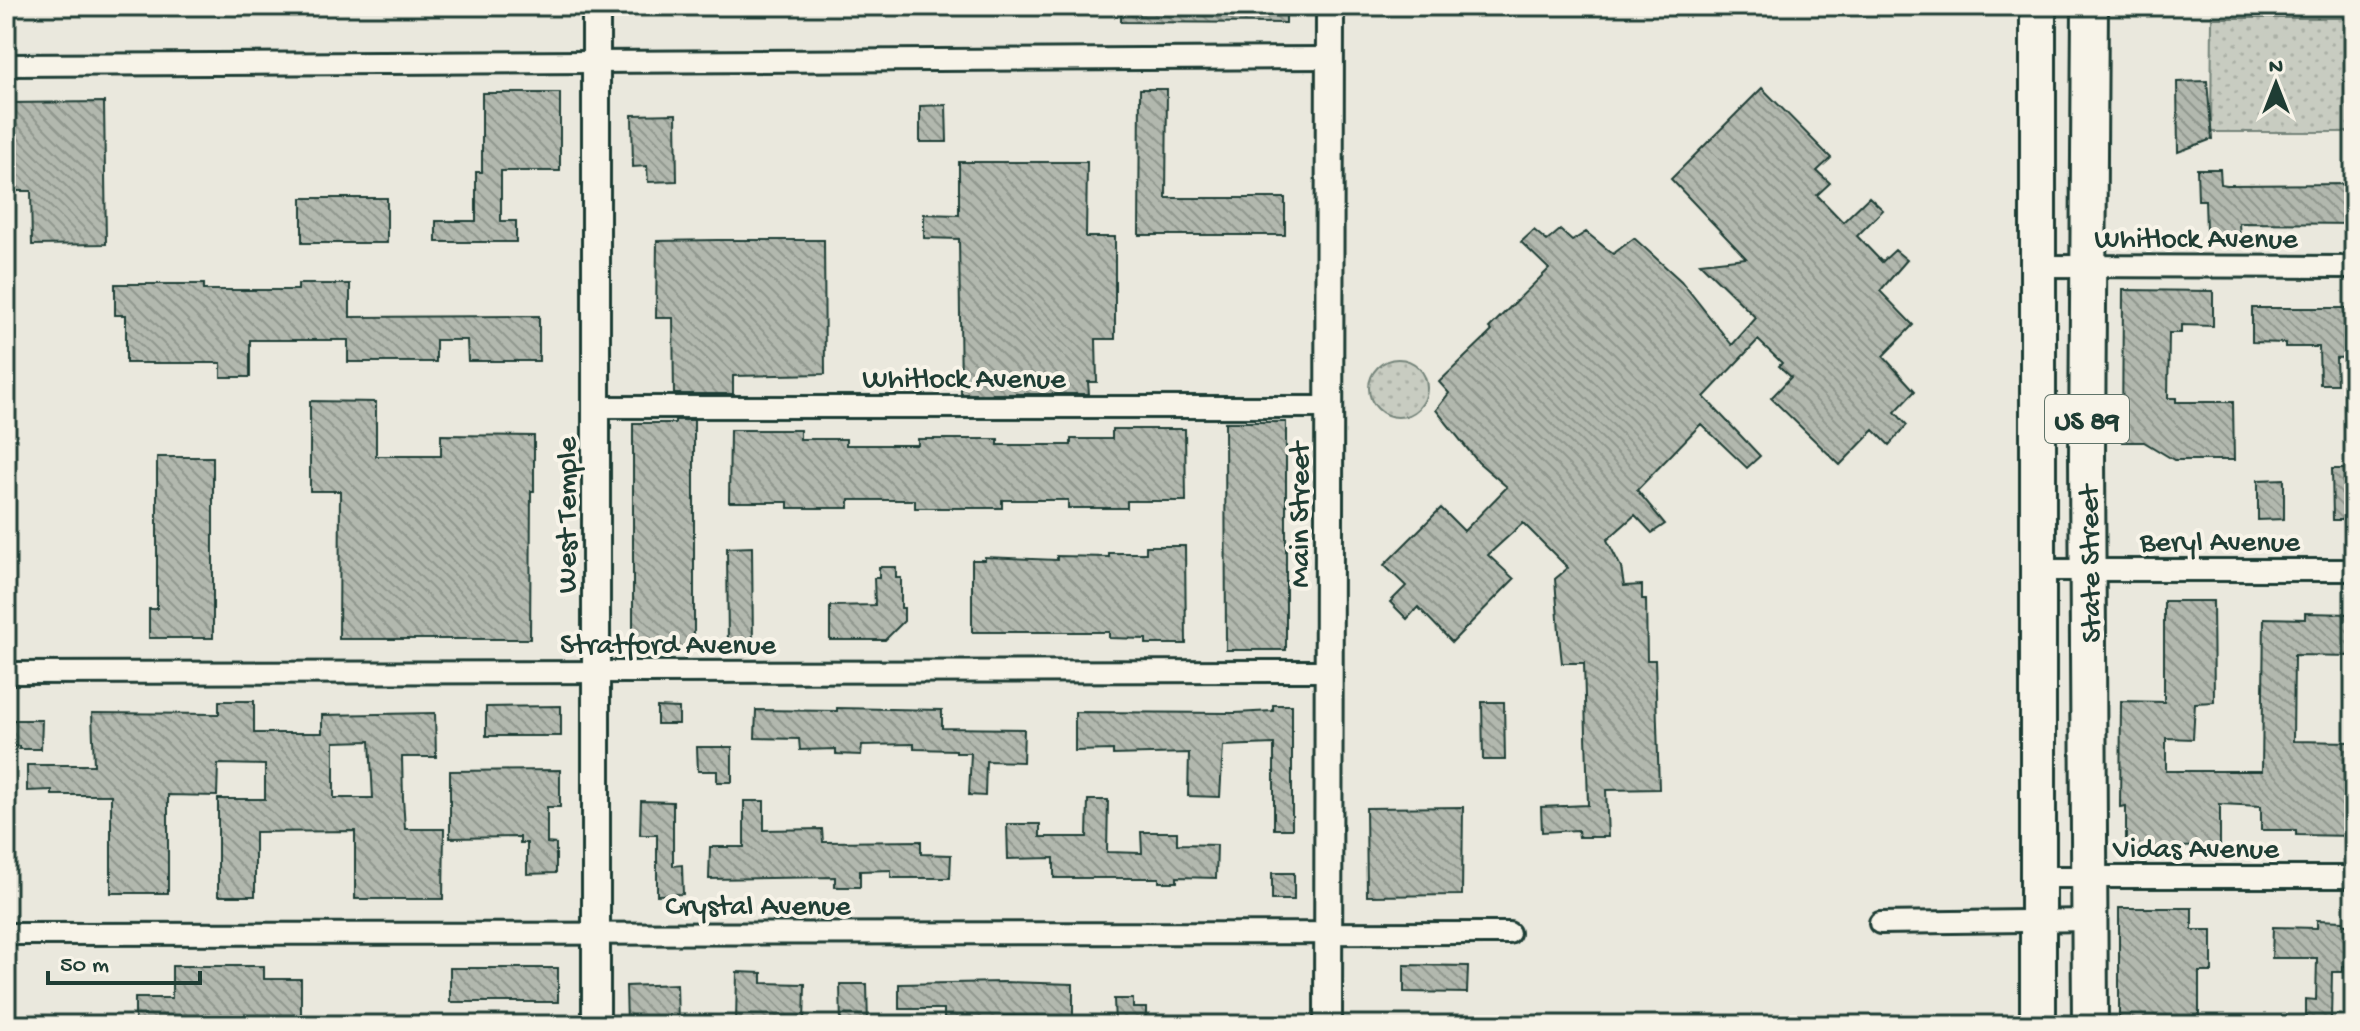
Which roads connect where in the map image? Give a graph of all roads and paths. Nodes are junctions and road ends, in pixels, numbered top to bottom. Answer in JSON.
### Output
{"nodes":[{"id":1,"x":596,"y":6,"type":"edge"},
{"id":2,"x":1330,"y":6,"type":"edge"},
{"id":3,"x":2038,"y":6,"type":"edge"},
{"id":4,"x":2090,"y":6,"type":"edge"},
{"id":5,"x":1330,"y":58,"type":"junction"},
{"id":6,"x":597,"y":62,"type":"junction"},
{"id":7,"x":6,"y":65,"type":"edge"},
{"id":8,"x":2039,"y":266,"type":"junction"},
{"id":9,"x":2088,"y":266,"type":"junction"},
{"id":10,"x":2354,"y":267,"type":"edge"},
{"id":11,"x":597,"y":407,"type":"junction"},
{"id":12,"x":1330,"y":407,"type":"junction"},
{"id":13,"x":2039,"y":570,"type":"junction"},
{"id":14,"x":2354,"y":570,"type":"edge"},
{"id":15,"x":2088,"y":571,"type":"junction"},
{"id":16,"x":1330,"y":671,"type":"junction"},
{"id":17,"x":6,"y":673,"type":"edge"},
{"id":18,"x":596,"y":673,"type":"junction"},
{"id":19,"x":2038,"y":877,"type":"junction"},
{"id":20,"x":2089,"y":877,"type":"junction"},
{"id":21,"x":2354,"y":877,"type":"edge"},
{"id":22,"x":2038,"y":920,"type":"junction"},
{"id":23,"x":2090,"y":920,"type":"junction"},
{"id":24,"x":1880,"y":923,"type":"dead end"},
{"id":25,"x":1509,"y":933,"type":"dead end"},
{"id":26,"x":6,"y":934,"type":"edge"},
{"id":27,"x":596,"y":934,"type":"junction"},
{"id":28,"x":1328,"y":934,"type":"junction"},
{"id":29,"x":596,"y":1025,"type":"edge"},
{"id":30,"x":1328,"y":1025,"type":"edge"},
{"id":31,"x":2038,"y":1025,"type":"edge"},
{"id":32,"x":2090,"y":1025,"type":"edge"}],
"edges":[{"from":1,"to":6,"type":"street","name":"West Temple"},
{"from":2,"to":5,"type":"street","name":"Main Street"},
{"from":3,"to":8,"type":"main road","name":"State Street","number":"US 89"},
{"from":4,"to":9,"type":"main road","name":"State Street","number":"US 89"},
{"from":5,"to":6,"type":"street"},
{"from":5,"to":12,"type":"street","name":"Main Street"},
{"from":6,"to":7,"type":"street"},
{"from":6,"to":11,"type":"street","name":"West Temple"},
{"from":8,"to":9,"type":"street","name":"Whitlock Avenue"},
{"from":8,"to":13,"type":"main road","name":"State Street","number":"US 89"},
{"from":9,"to":10,"type":"street","name":"Whitlock Avenue"},
{"from":9,"to":15,"type":"main road","name":"State Street","number":"US 89"},
{"from":11,"to":12,"type":"street","name":"Whitlock Avenue"},
{"from":11,"to":18,"type":"street","name":"West Temple"},
{"from":12,"to":16,"type":"street","name":"Main Street"},
{"from":13,"to":15,"type":"street","name":"Beryl Avenue"},
{"from":13,"to":19,"type":"main road","name":"State Street","number":"US 89"},
{"from":14,"to":15,"type":"street","name":"Beryl Avenue"},
{"from":15,"to":20,"type":"main road","name":"State Street","number":"US 89"},
{"from":16,"to":18,"type":"street","name":"Stratford Avenue"},
{"from":16,"to":28,"type":"street","name":"Main Street"},
{"from":17,"to":18,"type":"street","name":"Stratford Avenue"},
{"from":18,"to":27,"type":"street","name":"West Temple"},
{"from":19,"to":20,"type":"street","name":"Vidas Avenue"},
{"from":19,"to":22,"type":"main road","name":"State Street","number":"US 89"},
{"from":20,"to":21,"type":"street","name":"Vidas Avenue"},
{"from":20,"to":23,"type":"main road","name":"State Street","number":"US 89"},
{"from":22,"to":23,"type":"street"},
{"from":22,"to":24,"type":"street"},
{"from":22,"to":31,"type":"main road","name":"State Street","number":"US 89"},
{"from":23,"to":32,"type":"main road","name":"State Street","number":"US 89"},
{"from":25,"to":28,"type":"street","name":"Crystal Avenue"},
{"from":26,"to":27,"type":"street","name":"Crystal Avenue"},
{"from":27,"to":28,"type":"street","name":"Crystal Avenue"},
{"from":27,"to":29,"type":"street","name":"West Temple"},
{"from":28,"to":30,"type":"street","name":"Main Street"}]}
